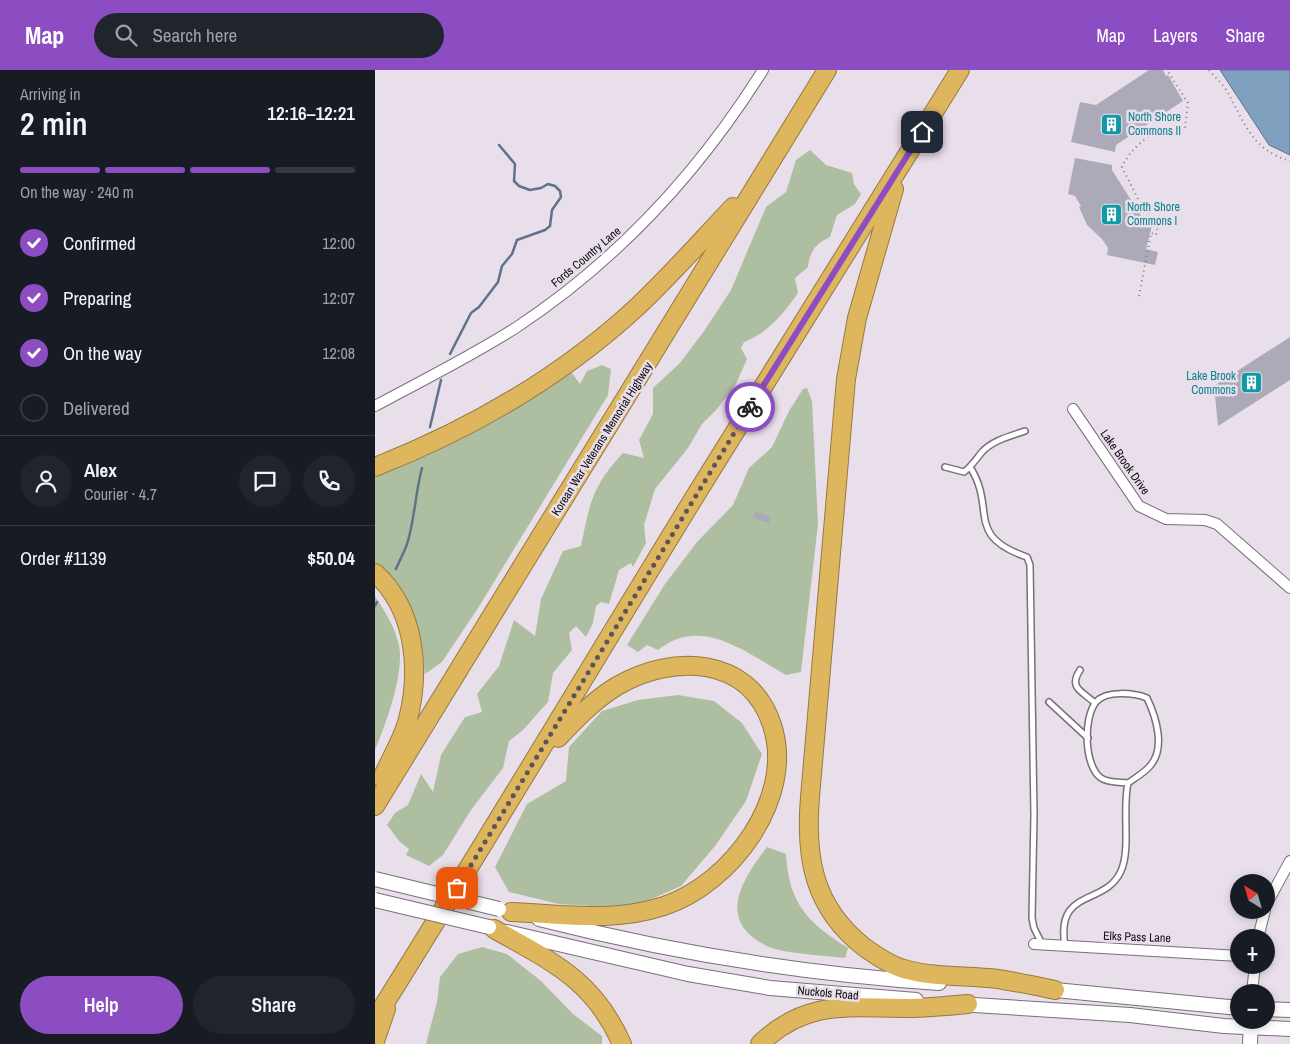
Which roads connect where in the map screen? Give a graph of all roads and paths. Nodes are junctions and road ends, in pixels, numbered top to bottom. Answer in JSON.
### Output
{"nodes":[{"id":1,"x":763,"y":70,"type":"edge"},
{"id":2,"x":827,"y":70,"type":"edge"},
{"id":3,"x":960,"y":70,"type":"edge"},
{"id":4,"x":1167,"y":70,"type":"edge"},
{"id":5,"x":1209,"y":70,"type":"edge"},
{"id":6,"x":1290,"y":161,"type":"edge"},
{"id":7,"x":898,"y":174,"type":"junction"},
{"id":8,"x":756,"y":183,"type":"junction"},
{"id":9,"x":1139,"y":296,"type":"dead end"},
{"id":10,"x":375,"y":406,"type":"edge"},
{"id":11,"x":1073,"y":409,"type":"dead end"},
{"id":12,"x":1025,"y":431,"type":"dead end"},
{"id":13,"x":375,"y":467,"type":"edge"},
{"id":14,"x":945,"y":467,"type":"dead end"},
{"id":15,"x":970,"y":467,"type":"junction"},
{"id":16,"x":375,"y":573,"type":"edge"},
{"id":17,"x":1290,"y":588,"type":"edge"},
{"id":18,"x":1080,"y":670,"type":"dead end"},
{"id":19,"x":1049,"y":702,"type":"dead end"},
{"id":20,"x":1095,"y":703,"type":"junction"},
{"id":21,"x":1088,"y":738,"type":"junction"},
{"id":22,"x":1128,"y":783,"type":"junction"},
{"id":23,"x":375,"y":792,"type":"edge"},
{"id":24,"x":375,"y":806,"type":"edge"},
{"id":25,"x":495,"y":826,"type":"junction"},
{"id":26,"x":1290,"y":861,"type":"edge"},
{"id":27,"x":1286,"y":875,"type":"edge"},
{"id":28,"x":375,"y":879,"type":"edge"},
{"id":29,"x":1275,"y":892,"type":"edge"},
{"id":30,"x":375,"y":900,"type":"edge"},
{"id":31,"x":505,"y":910,"type":"junction"},
{"id":32,"x":492,"y":928,"type":"junction"},
{"id":33,"x":1038,"y":944,"type":"joint"},
{"id":34,"x":1065,"y":946,"type":"junction"},
{"id":35,"x":1230,"y":955,"type":"edge"},
{"id":36,"x":1055,"y":990,"type":"junction"},
{"id":37,"x":392,"y":992,"type":"junction"},
{"id":38,"x":968,"y":1004,"type":"junction"},
{"id":39,"x":1230,"y":1007,"type":"edge"},
{"id":40,"x":1275,"y":1009,"type":"edge"},
{"id":41,"x":1290,"y":1010,"type":"edge"},
{"id":42,"x":375,"y":1019,"type":"edge"},
{"id":43,"x":1230,"y":1022,"type":"edge"},
{"id":44,"x":1275,"y":1027,"type":"edge"},
{"id":45,"x":1251,"y":1029,"type":"edge"},
{"id":46,"x":1290,"y":1029,"type":"edge"},
{"id":47,"x":375,"y":1041,"type":"edge"},
{"id":48,"x":622,"y":1044,"type":"edge"},
{"id":49,"x":759,"y":1044,"type":"edge"},
{"id":50,"x":1250,"y":1044,"type":"edge"}],
"edges":[{"from":1,"to":10,"type":"street","name":"Fords Country Lane"},
{"from":2,"to":8,"type":"highway","name":"Korean War Veterans Memorial Highway"},
{"from":3,"to":7,"type":"highway"},
{"from":4,"to":9,"type":"path"},
{"from":5,"to":6,"type":"path"},
{"from":7,"to":25,"type":"highway"},
{"from":7,"to":36,"type":"highway"},
{"from":8,"to":13,"type":"highway"},
{"from":8,"to":24,"type":"highway","name":"Korean War Veterans Memorial Highway"},
{"from":11,"to":17,"type":"street","name":"Lake Brook Drive"},
{"from":12,"to":15,"type":"lane"},
{"from":14,"to":15,"type":"lane"},
{"from":15,"to":33,"type":"lane"},
{"from":16,"to":23,"type":"highway"},
{"from":18,"to":20,"type":"lane"},
{"from":19,"to":21,"type":"lane"},
{"from":20,"to":21,"type":"lane"},
{"from":20,"to":22,"type":"lane"},
{"from":21,"to":22,"type":"lane"},
{"from":22,"to":34,"type":"lane"},
{"from":25,"to":31,"type":"highway"},
{"from":25,"to":37,"type":"highway"},
{"from":26,"to":27,"type":"street"},
{"from":27,"to":29,"type":"street"},
{"from":28,"to":31,"type":"main road","name":"Nuckols Road","bridge":true},
{"from":30,"to":32,"type":"main road","name":"Nuckols Road","bridge":true},
{"from":31,"to":36,"type":"main road","name":"Nuckols Road"},
{"from":32,"to":38,"type":"main road","name":"Nuckols Road"},
{"from":32,"to":48,"type":"highway"},
{"from":33,"to":34,"type":"street","name":"Elks Pass Lane"},
{"from":34,"to":35,"type":"street","name":"Elks Pass Lane"},
{"from":36,"to":39,"type":"main road","name":"Nuckols Road"},
{"from":37,"to":42,"type":"highway"},
{"from":37,"to":47,"type":"highway"},
{"from":38,"to":43,"type":"main road","name":"Nuckols Road"},
{"from":38,"to":49,"type":"highway"},
{"from":40,"to":41,"type":"main road"},
{"from":44,"to":46,"type":"main road","name":"Nuckols Road"},
{"from":45,"to":50,"type":"main road"}]}
